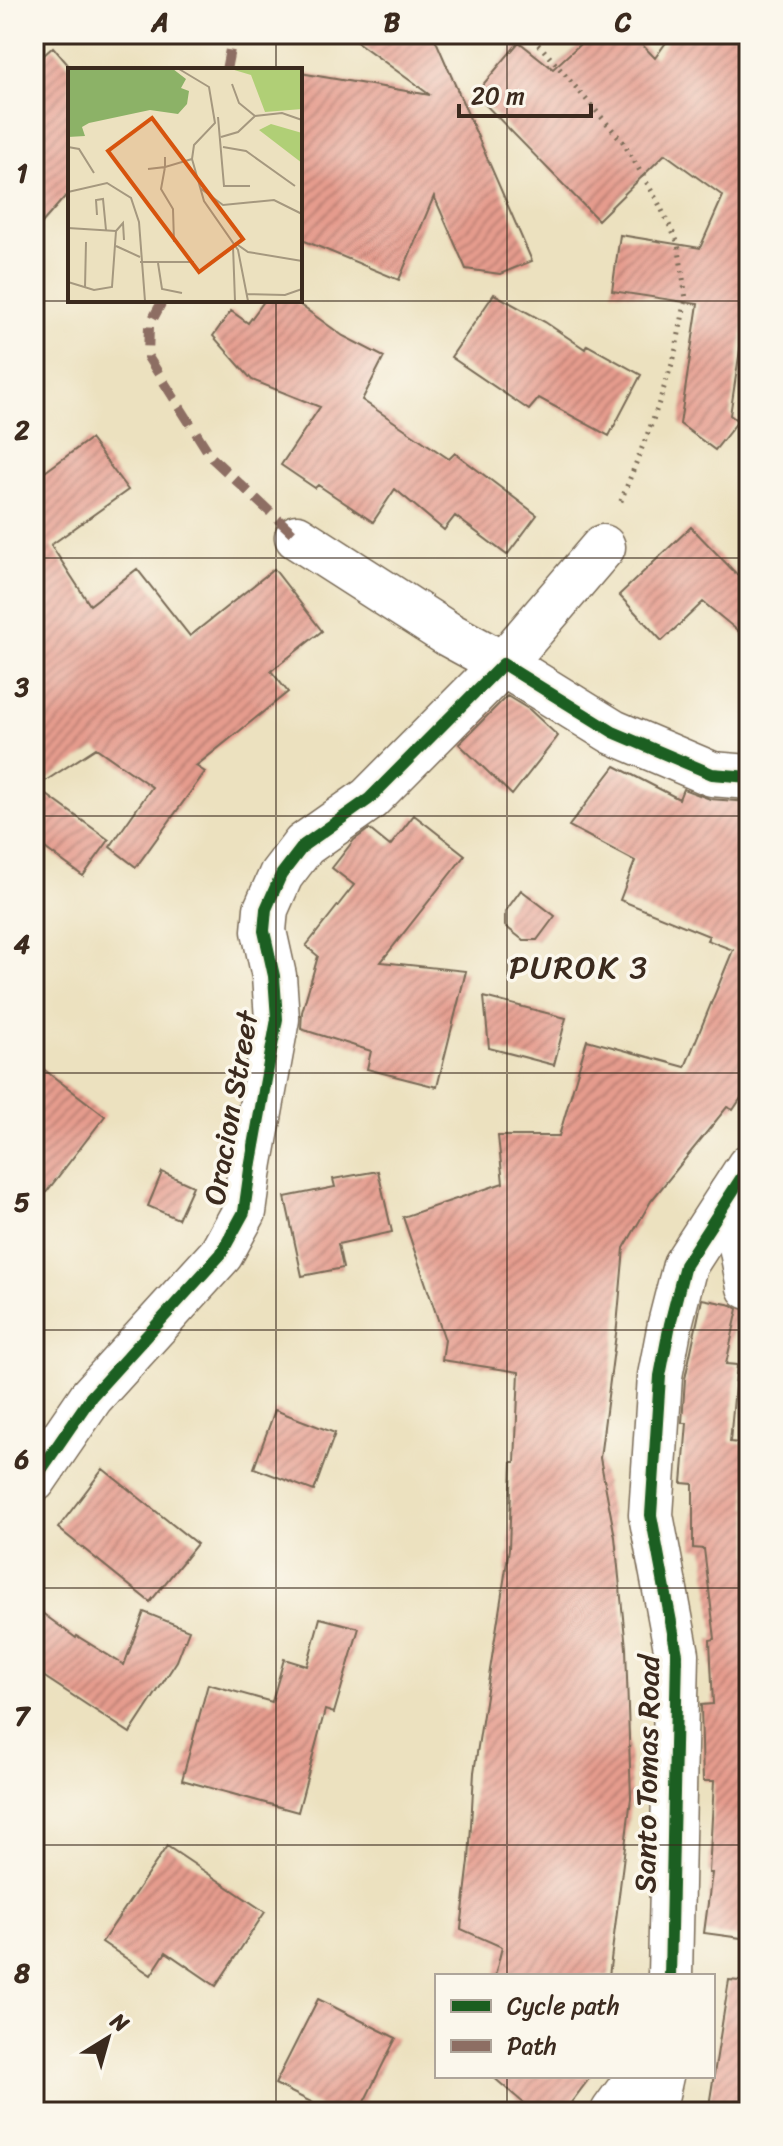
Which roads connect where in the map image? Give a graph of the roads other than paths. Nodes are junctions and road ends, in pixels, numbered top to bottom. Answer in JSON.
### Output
{"nodes":[{"id":1,"x":297,"y":537,"type":"dead end"},
{"id":2,"x":603,"y":547,"type":"road end"},
{"id":3,"x":503,"y":664,"type":"junction"},
{"id":4,"x":749,"y":777,"type":"edge"},
{"id":5,"x":740,"y":1180,"type":"edge"},
{"id":6,"x":749,"y":1287,"type":"edge"},
{"id":7,"x":34,"y":1480,"type":"edge"},
{"id":8,"x":670,"y":1974,"type":"edge"},
{"id":9,"x":638,"y":2078,"type":"edge"},
{"id":10,"x":661,"y":2078,"type":"edge"},
{"id":11,"x":613,"y":2112,"type":"edge"},
{"id":12,"x":653,"y":2112,"type":"edge"}],
"edges":[{"from":1,"to":3,"type":"street"},
{"from":2,"to":3,"type":"street","name":"Oracion Street"},
{"from":3,"to":4,"type":"street"},
{"from":3,"to":7,"type":"street","name":"Oracion Street"},
{"from":5,"to":6,"type":"street"},
{"from":5,"to":8,"type":"street","name":"Santo Tomas Road"},
{"from":9,"to":11,"type":"street"},
{"from":10,"to":12,"type":"street"}]}
